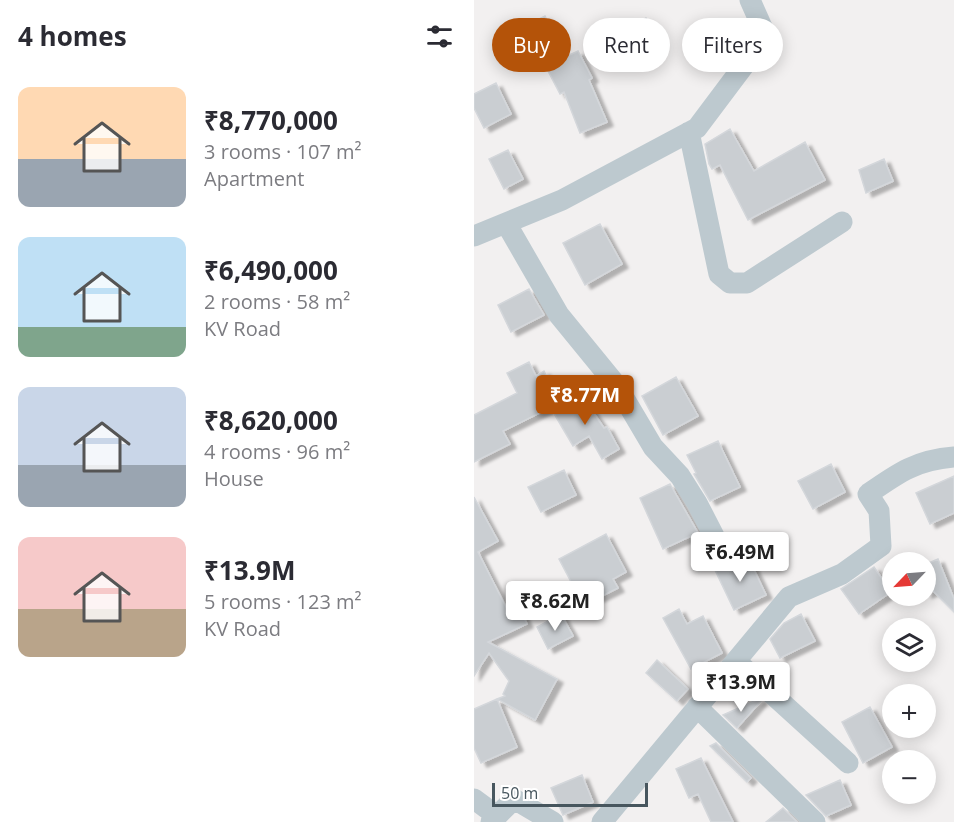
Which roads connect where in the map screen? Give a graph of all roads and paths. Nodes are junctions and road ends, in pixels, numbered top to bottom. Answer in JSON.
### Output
{"nodes":[{"id":1,"x":750,"y":0,"type":"edge"},
{"id":2,"x":689,"y":132,"type":"junction"},
{"id":3,"x":842,"y":222,"type":"dead end"},
{"id":4,"x":506,"y":223,"type":"junction"},
{"id":5,"x":474,"y":236,"type":"edge"},
{"id":6,"x":954,"y":457,"type":"edge"},
{"id":7,"x":714,"y":536,"type":"dead end"},
{"id":8,"x":736,"y":661,"type":"junction"},
{"id":9,"x":697,"y":707,"type":"junction"},
{"id":10,"x":848,"y":763,"type":"dead end"},
{"id":11,"x":474,"y":799,"type":"edge"},
{"id":12,"x":494,"y":819,"type":"edge"},
{"id":13,"x":553,"y":822,"type":"edge"},
{"id":14,"x":602,"y":822,"type":"edge"},
{"id":15,"x":815,"y":822,"type":"edge"}],
"edges":[{"from":1,"to":2,"type":"street"},
{"from":2,"to":3,"type":"street"},
{"from":2,"to":4,"type":"street"},
{"from":4,"to":5,"type":"street"},
{"from":4,"to":7,"type":"street"},
{"from":6,"to":8,"type":"street"},
{"from":8,"to":9,"type":"street"},
{"from":8,"to":10,"type":"street"},
{"from":9,"to":14,"type":"street"},
{"from":9,"to":15,"type":"street"},
{"from":11,"to":12,"type":"street"},
{"from":12,"to":13,"type":"street"}]}
